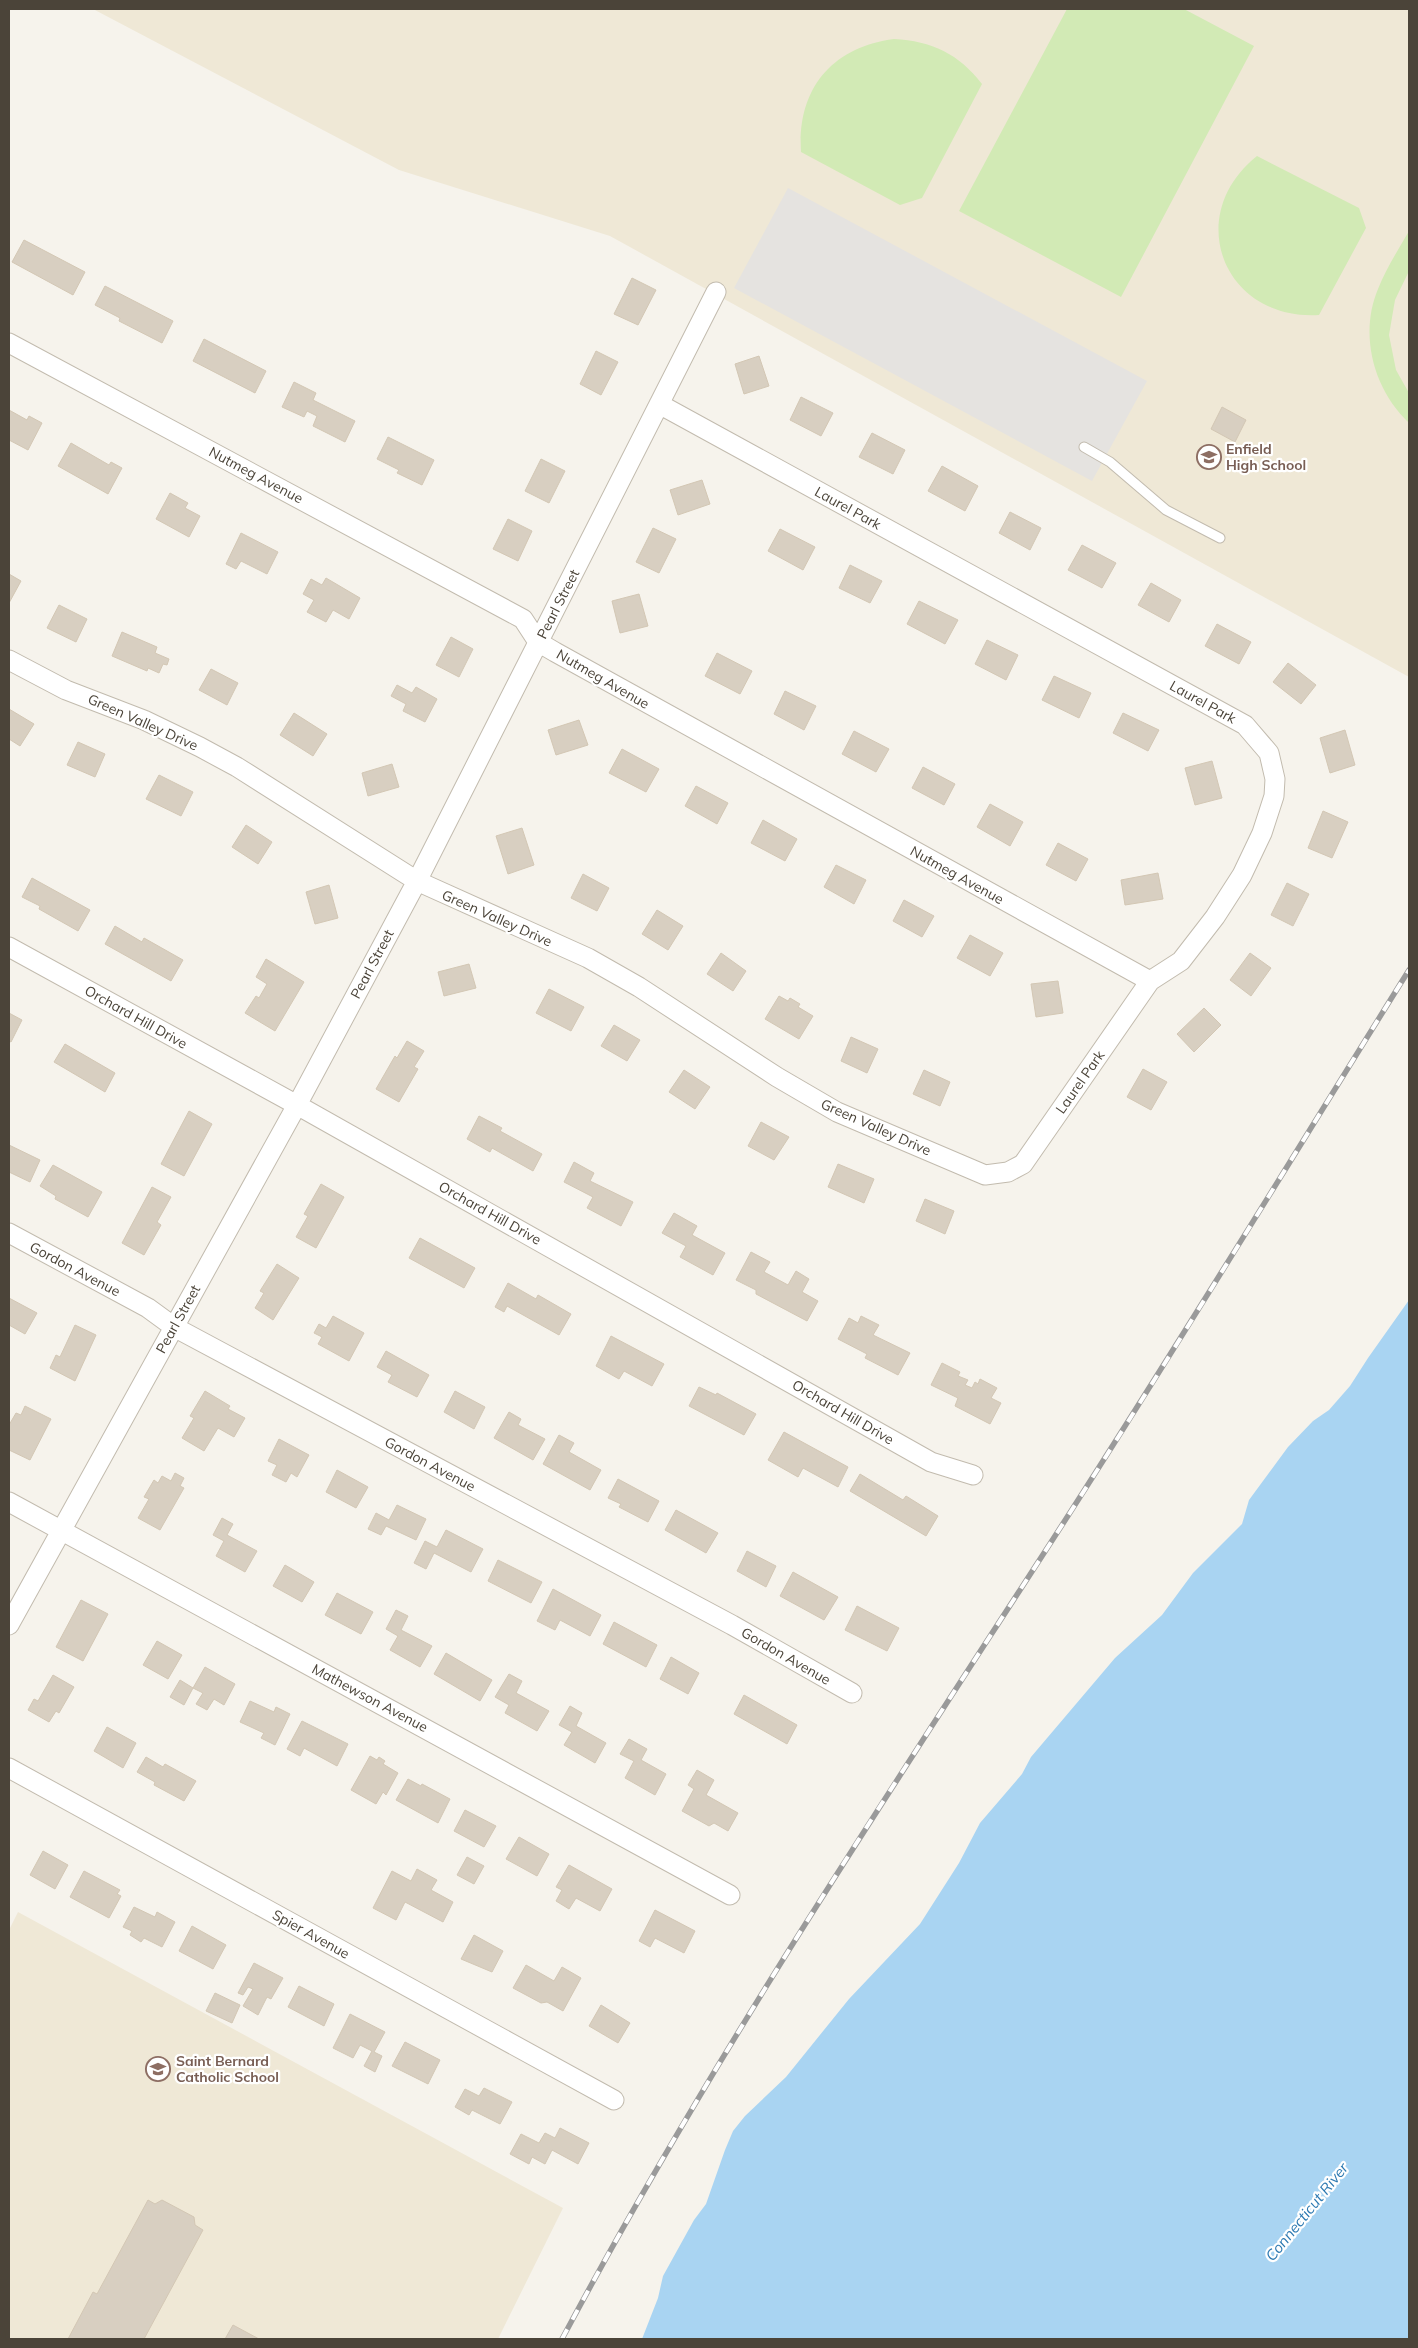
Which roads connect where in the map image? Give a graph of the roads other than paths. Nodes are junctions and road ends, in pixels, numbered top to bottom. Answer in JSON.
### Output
{"nodes":[{"id":1,"x":716,"y":292,"type":"dead end"},
{"id":2,"x":9,"y":343,"type":"edge"},
{"id":3,"x":659,"y":404,"type":"junction"},
{"id":4,"x":1084,"y":447,"type":"dead end"},
{"id":5,"x":1220,"y":538,"type":"dead end"},
{"id":6,"x":538,"y":642,"type":"junction"},
{"id":7,"x":9,"y":660,"type":"edge"},
{"id":8,"x":417,"y":881,"type":"junction"},
{"id":9,"x":9,"y":947,"type":"edge"},
{"id":10,"x":1150,"y":981,"type":"junction"},
{"id":11,"x":297,"y":1105,"type":"junction"},
{"id":12,"x":984,"y":1175,"type":"joint"},
{"id":13,"x":9,"y":1233,"type":"edge"},
{"id":14,"x":174,"y":1327,"type":"junction"},
{"id":15,"x":973,"y":1475,"type":"dead end"},
{"id":16,"x":9,"y":1502,"type":"edge"},
{"id":17,"x":61,"y":1531,"type":"junction"},
{"id":18,"x":9,"y":1625,"type":"edge"},
{"id":19,"x":852,"y":1693,"type":"dead end"},
{"id":20,"x":9,"y":1768,"type":"edge"},
{"id":21,"x":730,"y":1895,"type":"dead end"},
{"id":22,"x":614,"y":2100,"type":"dead end"}],
"edges":[{"from":1,"to":3,"type":"street","name":"Pearl Street"},
{"from":2,"to":6,"type":"street","name":"Nutmeg Avenue"},
{"from":3,"to":6,"type":"street","name":"Pearl Street"},
{"from":3,"to":10,"type":"street","name":"Laurel Park"},
{"from":4,"to":5,"type":"lane"},
{"from":6,"to":8,"type":"street","name":"Pearl Street"},
{"from":6,"to":10,"type":"street","name":"Nutmeg Avenue"},
{"from":7,"to":8,"type":"street","name":"Green Valley Drive"},
{"from":8,"to":11,"type":"street","name":"Pearl Street"},
{"from":8,"to":12,"type":"street","name":"Green Valley Drive"},
{"from":9,"to":11,"type":"street","name":"Orchard Hill Drive"},
{"from":10,"to":12,"type":"street","name":"Laurel Park"},
{"from":11,"to":14,"type":"street","name":"Pearl Street"},
{"from":11,"to":15,"type":"street","name":"Orchard Hill Drive"},
{"from":13,"to":14,"type":"street","name":"Gordon Avenue"},
{"from":14,"to":17,"type":"street","name":"Pearl Street"},
{"from":14,"to":19,"type":"street","name":"Gordon Avenue"},
{"from":16,"to":17,"type":"street","name":"Mathewson Avenue"},
{"from":17,"to":18,"type":"street","name":"Pearl Street"},
{"from":17,"to":21,"type":"street","name":"Mathewson Avenue"},
{"from":20,"to":22,"type":"street","name":"Spier Avenue"}]}
